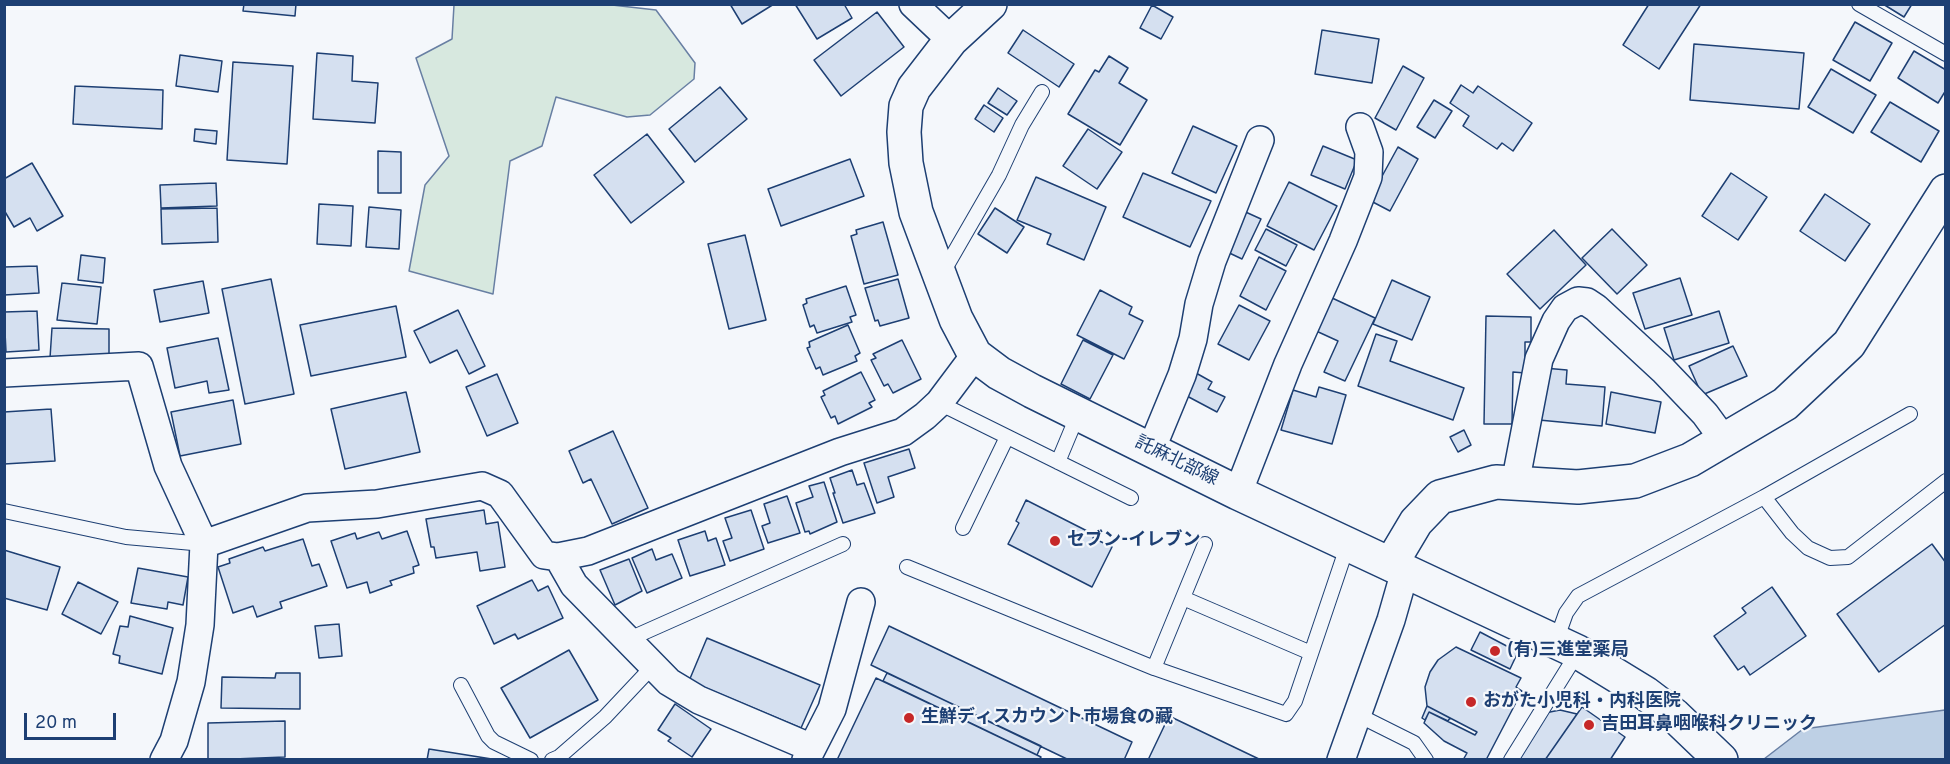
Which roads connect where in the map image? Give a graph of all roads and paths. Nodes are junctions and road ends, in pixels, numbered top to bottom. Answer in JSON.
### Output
{"nodes":[{"id":1,"x":913,"y":4,"type":"edge"},
{"id":2,"x":990,"y":4,"type":"edge"},
{"id":3,"x":1859,"y":4,"type":"edge"},
{"id":4,"x":951,"y":40,"type":"junction"},
{"id":5,"x":1946,"y":54,"type":"edge"},
{"id":6,"x":1042,"y":92,"type":"dead end"},
{"id":7,"x":1360,"y":127,"type":"dead end"},
{"id":8,"x":1260,"y":140,"type":"dead end"},
{"id":9,"x":1946,"y":191,"type":"edge"},
{"id":10,"x":941,"y":276,"type":"junction"},
{"id":11,"x":975,"y":355,"type":"junction"},
{"id":12,"x":4,"y":374,"type":"edge"},
{"id":13,"x":939,"y":403,"type":"junction"},
{"id":14,"x":1078,"y":414,"type":"junction"},
{"id":15,"x":1910,"y":414,"type":"dead end"},
{"id":16,"x":1007,"y":437,"type":"junction"},
{"id":17,"x":1724,"y":440,"type":"junction"},
{"id":18,"x":1151,"y":450,"type":"junction"},
{"id":19,"x":1058,"y":462,"type":"junction"},
{"id":20,"x":1946,"y":481,"type":"edge"},
{"id":21,"x":1515,"y":484,"type":"junction"},
{"id":22,"x":1238,"y":493,"type":"junction"},
{"id":23,"x":1764,"y":497,"type":"junction"},
{"id":24,"x":1131,"y":498,"type":"dead end"},
{"id":25,"x":4,"y":511,"type":"edge"},
{"id":26,"x":963,"y":528,"type":"dead end"},
{"id":27,"x":204,"y":544,"type":"junction"},
{"id":28,"x":843,"y":544,"type":"dead end"},
{"id":29,"x":1205,"y":544,"type":"dead end"},
{"id":30,"x":1347,"y":544,"type":"junction"},
{"id":31,"x":558,"y":557,"type":"junction"},
{"id":32,"x":907,"y":567,"type":"dead end"},
{"id":33,"x":1398,"y":568,"type":"junction"},
{"id":34,"x":1183,"y":598,"type":"junction"},
{"id":35,"x":861,"y":602,"type":"dead end"},
{"id":36,"x":627,"y":640,"type":"junction"},
{"id":37,"x":1567,"y":647,"type":"junction"},
{"id":38,"x":1311,"y":653,"type":"junction"},
{"id":39,"x":653,"y":666,"type":"junction"},
{"id":40,"x":1154,"y":668,"type":"junction"},
{"id":41,"x":461,"y":685,"type":"dead end"},
{"id":42,"x":1358,"y":715,"type":"junction"},
{"id":43,"x":809,"y":754,"type":"edge"},
{"id":44,"x":164,"y":759,"type":"edge"},
{"id":45,"x":531,"y":759,"type":"edge"},
{"id":46,"x":552,"y":759,"type":"edge"},
{"id":47,"x":1341,"y":759,"type":"edge"},
{"id":48,"x":1426,"y":759,"type":"edge"},
{"id":49,"x":1511,"y":759,"type":"edge"},
{"id":50,"x":1721,"y":759,"type":"edge"}],
"edges":[{"from":1,"to":4,"type":"street"},
{"from":2,"to":4,"type":"main road","name":"託麻北部線"},
{"from":3,"to":5,"type":"lane"},
{"from":4,"to":10,"type":"main road","name":"託麻北部線"},
{"from":6,"to":10,"type":"lane"},
{"from":7,"to":22,"type":"street"},
{"from":8,"to":18,"type":"street"},
{"from":9,"to":17,"type":"main road"},
{"from":10,"to":11,"type":"main road","name":"託麻北部線"},
{"from":11,"to":13,"type":"street"},
{"from":11,"to":14,"type":"main road","name":"託麻北部線"},
{"from":12,"to":27,"type":"street"},
{"from":13,"to":16,"type":"lane"},
{"from":13,"to":31,"type":"street"},
{"from":14,"to":18,"type":"main road","name":"託麻北部線"},
{"from":14,"to":19,"type":"lane"},
{"from":15,"to":23,"type":"lane"},
{"from":16,"to":19,"type":"lane"},
{"from":16,"to":26,"type":"lane"},
{"from":17,"to":21,"type":"main road"},
{"from":17,"to":21,"type":"street"},
{"from":18,"to":22,"type":"main road","name":"託麻北部線"},
{"from":19,"to":24,"type":"lane"},
{"from":20,"to":23,"type":"lane"},
{"from":21,"to":33,"type":"main road"},
{"from":22,"to":30,"type":"main road","name":"託麻北部線"},
{"from":23,"to":37,"type":"lane"},
{"from":25,"to":27,"type":"lane"},
{"from":27,"to":31,"type":"street"},
{"from":27,"to":44,"type":"street"},
{"from":28,"to":36,"type":"lane"},
{"from":29,"to":34,"type":"lane"},
{"from":30,"to":33,"type":"main road","name":"託麻北部線"},
{"from":30,"to":38,"type":"lane"},
{"from":31,"to":36,"type":"street"},
{"from":32,"to":40,"type":"lane"},
{"from":33,"to":37,"type":"main road","name":"託麻北部線"},
{"from":33,"to":42,"type":"street"},
{"from":34,"to":38,"type":"lane"},
{"from":34,"to":40,"type":"lane"},
{"from":35,"to":43,"type":"street"},
{"from":36,"to":39,"type":"street"},
{"from":37,"to":49,"type":"lane"},
{"from":37,"to":50,"type":"main road","name":"託麻北部線"},
{"from":38,"to":40,"type":"lane"},
{"from":39,"to":43,"type":"street"},
{"from":39,"to":46,"type":"lane"},
{"from":41,"to":45,"type":"lane"},
{"from":42,"to":47,"type":"street"},
{"from":42,"to":48,"type":"lane"}]}
